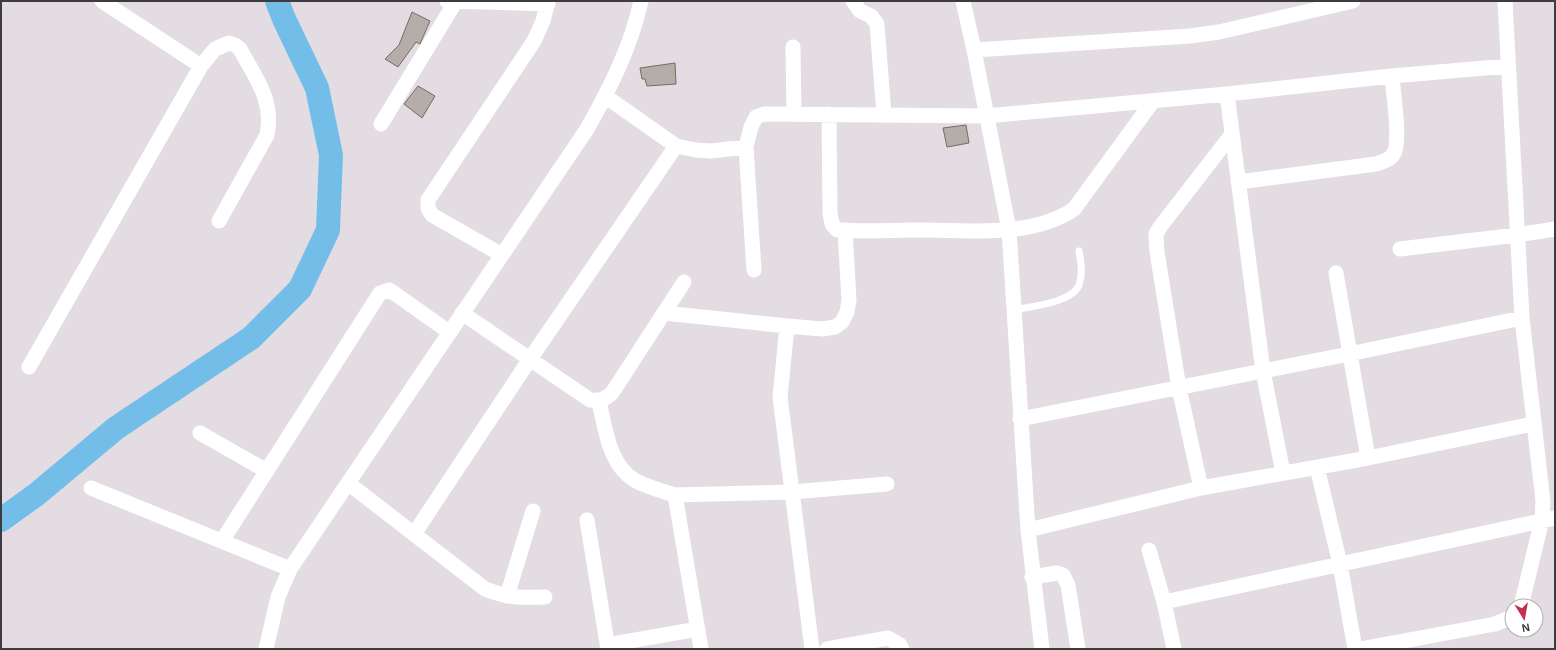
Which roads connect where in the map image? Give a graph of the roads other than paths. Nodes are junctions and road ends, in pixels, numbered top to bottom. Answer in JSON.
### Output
{"nodes":[{"id":1,"x":102,"y":1,"type":"edge"},
{"id":2,"x":445,"y":1,"type":"edge"},
{"id":3,"x":456,"y":1,"type":"edge"},
{"id":4,"x":641,"y":1,"type":"edge"},
{"id":5,"x":853,"y":1,"type":"edge"},
{"id":6,"x":963,"y":1,"type":"edge"},
{"id":7,"x":1353,"y":1,"type":"edge"},
{"id":8,"x":1505,"y":1,"type":"edge"},
{"id":9,"x":548,"y":3,"type":"edge"},
{"id":10,"x":1329,"y":4,"type":"edge"},
{"id":11,"x":793,"y":47,"type":"dead end"},
{"id":12,"x":974,"y":50,"type":"junction"},
{"id":13,"x":201,"y":66,"type":"junction"},
{"id":14,"x":1508,"y":66,"type":"junction"},
{"id":15,"x":1392,"y":76,"type":"junction"},
{"id":16,"x":1227,"y":94,"type":"junction"},
{"id":17,"x":606,"y":96,"type":"junction"},
{"id":18,"x":1153,"y":101,"type":"junction"},
{"id":19,"x":794,"y":114,"type":"junction"},
{"id":20,"x":829,"y":114,"type":"junction"},
{"id":21,"x":884,"y":115,"type":"junction"},
{"id":22,"x":986,"y":116,"type":"junction"},
{"id":23,"x":381,"y":124,"type":"dead end"},
{"id":24,"x":1232,"y":134,"type":"junction"},
{"id":25,"x":676,"y":146,"type":"junction"},
{"id":26,"x":746,"y":147,"type":"junction"},
{"id":27,"x":1238,"y":182,"type":"junction"},
{"id":28,"x":219,"y":221,"type":"dead end"},
{"id":29,"x":1555,"y":229,"type":"edge"},
{"id":30,"x":845,"y":230,"type":"junction"},
{"id":31,"x":1009,"y":230,"type":"junction"},
{"id":32,"x":1517,"y":235,"type":"junction"},
{"id":33,"x":1400,"y":249,"type":"dead end"},
{"id":34,"x":1079,"y":251,"type":"dead end"},
{"id":35,"x":502,"y":255,"type":"junction"},
{"id":36,"x":754,"y":270,"type":"dead end"},
{"id":37,"x":1336,"y":273,"type":"dead end"},
{"id":38,"x":684,"y":282,"type":"dead end"},
{"id":39,"x":1014,"y":310,"type":"junction"},
{"id":40,"x":462,"y":313,"type":"junction"},
{"id":41,"x":664,"y":313,"type":"junction"},
{"id":42,"x":1522,"y":318,"type":"junction"},
{"id":43,"x":787,"y":326,"type":"junction"},
{"id":44,"x":449,"y":332,"type":"junction"},
{"id":45,"x":1350,"y":354,"type":"junction"},
{"id":46,"x":530,"y":359,"type":"junction"},
{"id":47,"x":29,"y":367,"type":"dead end"},
{"id":48,"x":1263,"y":371,"type":"junction"},
{"id":49,"x":1179,"y":388,"type":"junction"},
{"id":50,"x":599,"y":401,"type":"junction"},
{"id":51,"x":1020,"y":419,"type":"junction"},
{"id":52,"x":1533,"y":424,"type":"junction"},
{"id":53,"x":200,"y":433,"type":"dead end"},
{"id":54,"x":1368,"y":458,"type":"junction"},
{"id":55,"x":1317,"y":467,"type":"junction"},
{"id":56,"x":267,"y":471,"type":"junction"},
{"id":57,"x":1283,"y":473,"type":"junction"},
{"id":58,"x":348,"y":483,"type":"junction"},
{"id":59,"x":887,"y":484,"type":"dead end"},
{"id":60,"x":91,"y":488,"type":"dead end"},
{"id":61,"x":1201,"y":488,"type":"junction"},
{"id":62,"x":792,"y":492,"type":"junction"},
{"id":63,"x":675,"y":495,"type":"junction"},
{"id":64,"x":533,"y":511,"type":"dead end"},
{"id":65,"x":1548,"y":519,"type":"edge"},
{"id":66,"x":587,"y":520,"type":"dead end"},
{"id":67,"x":1028,"y":530,"type":"junction"},
{"id":68,"x":414,"y":534,"type":"junction"},
{"id":69,"x":222,"y":541,"type":"junction"},
{"id":70,"x":1150,"y":550,"type":"dead end"},
{"id":71,"x":1340,"y":564,"type":"junction"},
{"id":72,"x":290,"y":569,"type":"junction"},
{"id":73,"x":1032,"y":577,"type":"junction"},
{"id":74,"x":507,"y":596,"type":"junction"},
{"id":75,"x":545,"y":597,"type":"dead end"},
{"id":76,"x":1523,"y":598,"type":"edge"},
{"id":77,"x":1164,"y":602,"type":"junction"},
{"id":78,"x":1504,"y":621,"type":"edge"},
{"id":79,"x":698,"y":629,"type":"junction"},
{"id":80,"x":607,"y":647,"type":"edge"},
{"id":81,"x":266,"y":649,"type":"edge"},
{"id":82,"x":701,"y":649,"type":"edge"},
{"id":83,"x":812,"y":649,"type":"edge"},
{"id":84,"x":827,"y":649,"type":"edge"},
{"id":85,"x":902,"y":649,"type":"edge"},
{"id":86,"x":1042,"y":649,"type":"edge"},
{"id":87,"x":1078,"y":649,"type":"edge"},
{"id":88,"x":1174,"y":649,"type":"edge"},
{"id":89,"x":1355,"y":649,"type":"edge"},
{"id":90,"x":1360,"y":649,"type":"edge"}],
"edges":[{"from":1,"to":13,"type":"street"},
{"from":2,"to":3,"type":"street"},
{"from":3,"to":9,"type":"street"},
{"from":3,"to":23,"type":"street"},
{"from":4,"to":17,"type":"street"},
{"from":5,"to":21,"type":"street"},
{"from":6,"to":12,"type":"street"},
{"from":7,"to":10,"type":"street"},
{"from":8,"to":14,"type":"street"},
{"from":9,"to":35,"type":"street"},
{"from":10,"to":12,"type":"street"},
{"from":11,"to":19,"type":"street"},
{"from":12,"to":22,"type":"street"},
{"from":13,"to":28,"type":"street"},
{"from":13,"to":47,"type":"street"},
{"from":14,"to":15,"type":"street"},
{"from":14,"to":32,"type":"street"},
{"from":15,"to":16,"type":"street"},
{"from":15,"to":27,"type":"street"},
{"from":16,"to":18,"type":"street"},
{"from":16,"to":24,"type":"street"},
{"from":17,"to":25,"type":"street"},
{"from":17,"to":35,"type":"street"},
{"from":18,"to":22,"type":"street"},
{"from":18,"to":31,"type":"street"},
{"from":19,"to":20,"type":"street"},
{"from":19,"to":26,"type":"street"},
{"from":20,"to":21,"type":"street"},
{"from":20,"to":30,"type":"street"},
{"from":21,"to":22,"type":"street"},
{"from":22,"to":31,"type":"street"},
{"from":24,"to":27,"type":"street"},
{"from":24,"to":49,"type":"street"},
{"from":25,"to":26,"type":"street"},
{"from":25,"to":46,"type":"street"},
{"from":26,"to":36,"type":"street"},
{"from":27,"to":48,"type":"street"},
{"from":29,"to":32,"type":"street"},
{"from":30,"to":31,"type":"street"},
{"from":30,"to":43,"type":"street"},
{"from":31,"to":39,"type":"street"},
{"from":32,"to":33,"type":"street"},
{"from":32,"to":42,"type":"street"},
{"from":34,"to":39,"type":"lane"},
{"from":35,"to":40,"type":"street"},
{"from":37,"to":45,"type":"street"},
{"from":38,"to":41,"type":"street"},
{"from":39,"to":51,"type":"street"},
{"from":40,"to":44,"type":"street"},
{"from":40,"to":46,"type":"street"},
{"from":41,"to":43,"type":"street"},
{"from":41,"to":50,"type":"street"},
{"from":42,"to":45,"type":"street"},
{"from":42,"to":52,"type":"street"},
{"from":43,"to":62,"type":"street"},
{"from":44,"to":56,"type":"street"},
{"from":44,"to":58,"type":"street"},
{"from":45,"to":48,"type":"street"},
{"from":45,"to":54,"type":"street"},
{"from":46,"to":50,"type":"street"},
{"from":46,"to":68,"type":"street"},
{"from":48,"to":49,"type":"street"},
{"from":48,"to":57,"type":"street"},
{"from":49,"to":51,"type":"street"},
{"from":49,"to":61,"type":"street"},
{"from":50,"to":63,"type":"street"},
{"from":51,"to":67,"type":"street"},
{"from":52,"to":54,"type":"street"},
{"from":52,"to":65,"type":"street"},
{"from":53,"to":56,"type":"street"},
{"from":54,"to":55,"type":"street"},
{"from":55,"to":57,"type":"street"},
{"from":55,"to":71,"type":"street"},
{"from":56,"to":69,"type":"street"},
{"from":57,"to":61,"type":"street"},
{"from":58,"to":68,"type":"street"},
{"from":58,"to":72,"type":"street"},
{"from":59,"to":62,"type":"street"},
{"from":60,"to":69,"type":"street"},
{"from":61,"to":67,"type":"street"},
{"from":62,"to":63,"type":"street"},
{"from":62,"to":83,"type":"street"},
{"from":63,"to":79,"type":"street"},
{"from":64,"to":74,"type":"street"},
{"from":65,"to":71,"type":"street"},
{"from":65,"to":76,"type":"street"},
{"from":66,"to":80,"type":"street"},
{"from":67,"to":73,"type":"street"},
{"from":68,"to":74,"type":"street"},
{"from":69,"to":72,"type":"street"},
{"from":70,"to":77,"type":"street"},
{"from":71,"to":77,"type":"street"},
{"from":71,"to":89,"type":"street"},
{"from":72,"to":81,"type":"street"},
{"from":73,"to":86,"type":"street"},
{"from":73,"to":87,"type":"street"},
{"from":74,"to":75,"type":"street"},
{"from":77,"to":88,"type":"street"},
{"from":78,"to":90,"type":"street"},
{"from":79,"to":80,"type":"street"},
{"from":79,"to":82,"type":"street"},
{"from":84,"to":85,"type":"street"}]}
